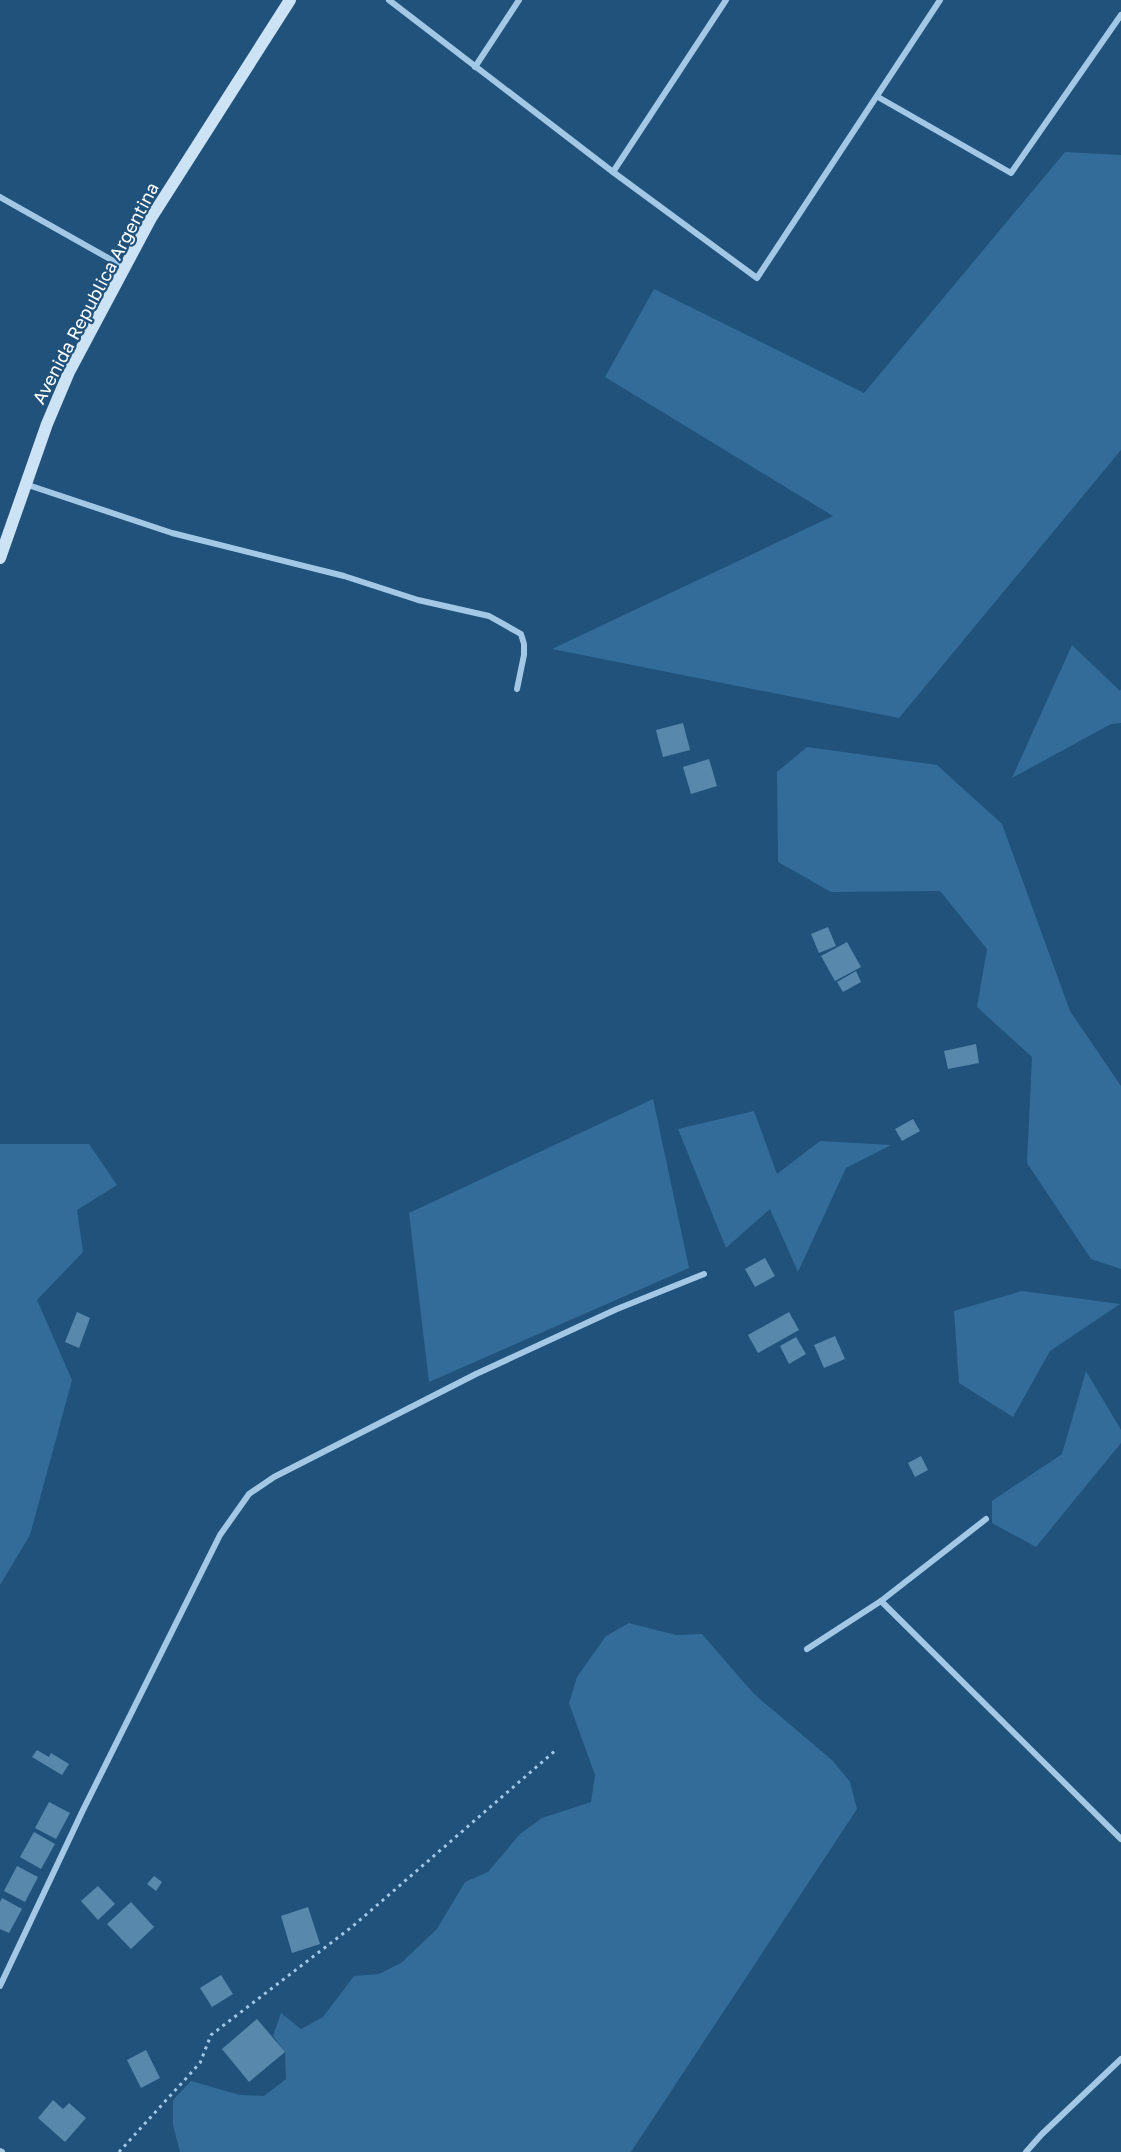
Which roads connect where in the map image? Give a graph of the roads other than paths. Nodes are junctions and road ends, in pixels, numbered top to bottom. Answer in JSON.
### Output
{"nodes":[{"id":1,"x":290,"y":0,"type":"edge"},
{"id":2,"x":389,"y":0,"type":"edge"},
{"id":3,"x":519,"y":0,"type":"edge"},
{"id":4,"x":726,"y":0,"type":"edge"},
{"id":5,"x":940,"y":0,"type":"edge"},
{"id":6,"x":1121,"y":15,"type":"edge"},
{"id":7,"x":475,"y":67,"type":"junction"},
{"id":8,"x":878,"y":97,"type":"junction"},
{"id":9,"x":613,"y":172,"type":"junction"},
{"id":10,"x":0,"y":197,"type":"edge"},
{"id":11,"x":125,"y":267,"type":"junction"},
{"id":12,"x":25,"y":484,"type":"junction"},
{"id":13,"x":0,"y":558,"type":"edge"},
{"id":14,"x":517,"y":689,"type":"dead end"},
{"id":15,"x":704,"y":1274,"type":"dead end"},
{"id":16,"x":986,"y":1519,"type":"dead end"},
{"id":17,"x":881,"y":1601,"type":"junction"},
{"id":18,"x":807,"y":1648,"type":"dead end"},
{"id":19,"x":1121,"y":1839,"type":"edge"},
{"id":20,"x":0,"y":1986,"type":"edge"},
{"id":21,"x":1121,"y":2060,"type":"edge"},
{"id":22,"x":1026,"y":2152,"type":"edge"}],
"edges":[{"from":1,"to":11,"type":"street","name":"Avenida Republica Argentina"},
{"from":2,"to":7,"type":"street"},
{"from":3,"to":7,"type":"street"},
{"from":4,"to":9,"type":"street"},
{"from":5,"to":8,"type":"street"},
{"from":6,"to":8,"type":"street"},
{"from":7,"to":9,"type":"street"},
{"from":8,"to":9,"type":"street"},
{"from":10,"to":11,"type":"street"},
{"from":11,"to":12,"type":"street","name":"Avenida Republica Argentina"},
{"from":12,"to":13,"type":"street","name":"Avenida Republica Argentina"},
{"from":12,"to":14,"type":"street"},
{"from":15,"to":20,"type":"street"},
{"from":16,"to":17,"type":"street"},
{"from":17,"to":18,"type":"street"},
{"from":17,"to":19,"type":"street"},
{"from":21,"to":22,"type":"street"}]}
